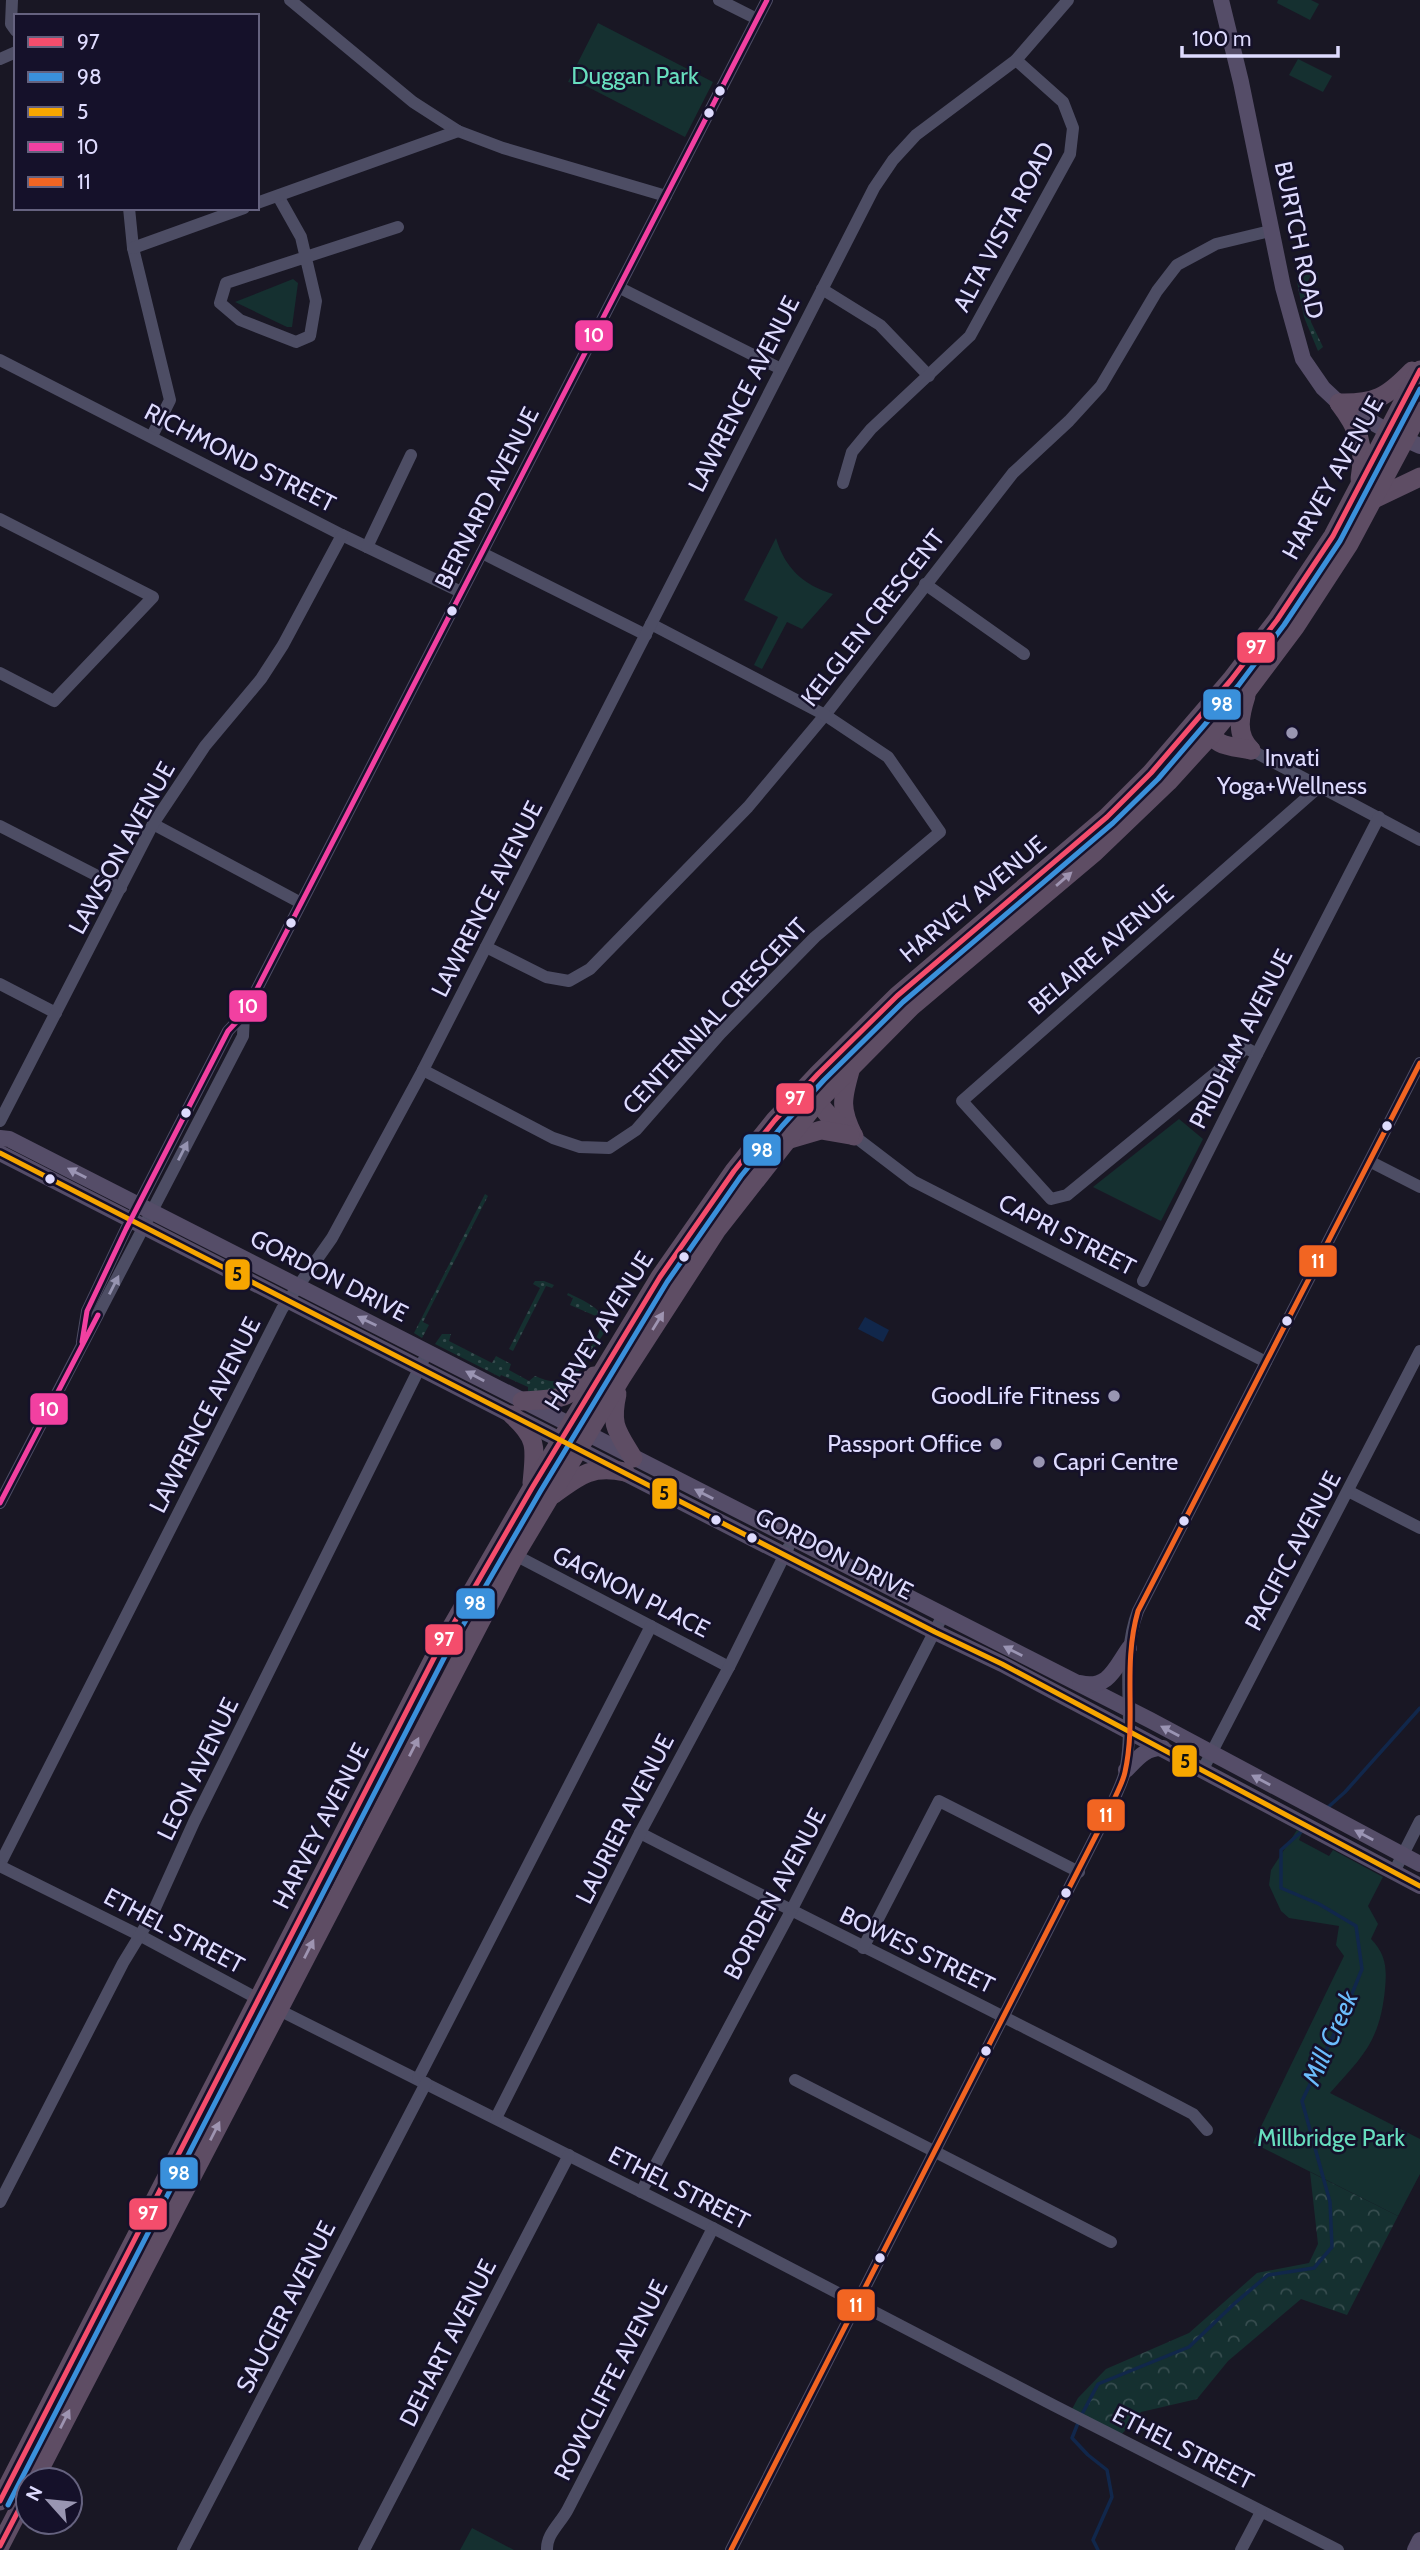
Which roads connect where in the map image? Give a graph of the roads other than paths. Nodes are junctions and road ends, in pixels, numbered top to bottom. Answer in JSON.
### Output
{"nodes":[{"id":1,"x":12,"y":0,"type":"edge"},
{"id":2,"x":290,"y":0,"type":"edge"},
{"id":3,"x":719,"y":0,"type":"edge"},
{"id":4,"x":767,"y":0,"type":"edge"},
{"id":5,"x":1068,"y":0,"type":"edge"},
{"id":6,"x":1221,"y":0,"type":"edge"},
{"id":7,"x":757,"y":19,"type":"junction"},
{"id":8,"x":14,"y":28,"type":"edge"},
{"id":9,"x":1016,"y":60,"type":"junction"},
{"id":10,"x":458,"y":131,"type":"junction"},
{"id":11,"x":278,"y":196,"type":"junction"},
{"id":12,"x":666,"y":196,"type":"junction"},
{"id":13,"x":259,"y":202,"type":"edge"},
{"id":14,"x":129,"y":210,"type":"edge"},
{"id":15,"x":238,"y":210,"type":"edge"},
{"id":16,"x":398,"y":227,"type":"dead end"},
{"id":17,"x":1270,"y":231,"type":"junction"},
{"id":18,"x":133,"y":248,"type":"junction"},
{"id":19,"x":306,"y":258,"type":"junction"},
{"id":20,"x":620,"y":288,"type":"junction"},
{"id":21,"x":822,"y":289,"type":"junction"},
{"id":22,"x":0,"y":360,"type":"edge"},
{"id":23,"x":1420,"y":362,"type":"edge"},
{"id":24,"x":781,"y":369,"type":"junction"},
{"id":25,"x":1420,"y":370,"type":"edge"},
{"id":26,"x":929,"y":376,"type":"junction"},
{"id":27,"x":1339,"y":403,"type":"junction"},
{"id":28,"x":1420,"y":411,"type":"edge"},
{"id":29,"x":152,"y":436,"type":"junction"},
{"id":30,"x":1405,"y":440,"type":"edge"},
{"id":31,"x":411,"y":455,"type":"dead end"},
{"id":32,"x":1420,"y":457,"type":"edge"},
{"id":33,"x":1420,"y":477,"type":"edge"},
{"id":34,"x":843,"y":483,"type":"dead end"},
{"id":35,"x":1366,"y":495,"type":"junction"},
{"id":36,"x":0,"y":519,"type":"edge"},
{"id":37,"x":342,"y":535,"type":"junction"},
{"id":38,"x":367,"y":547,"type":"junction"},
{"id":39,"x":482,"y":552,"type":"junction"},
{"id":40,"x":925,"y":584,"type":"junction"},
{"id":41,"x":461,"y":592,"type":"junction"},
{"id":42,"x":649,"y":629,"type":"junction"},
{"id":43,"x":1024,"y":654,"type":"dead end"},
{"id":44,"x":0,"y":673,"type":"edge"},
{"id":45,"x":1247,"y":691,"type":"junction"},
{"id":46,"x":1208,"y":708,"type":"junction"},
{"id":47,"x":825,"y":715,"type":"junction"},
{"id":48,"x":1210,"y":736,"type":"junction"},
{"id":49,"x":1251,"y":750,"type":"junction"},
{"id":50,"x":1320,"y":786,"type":"junction"},
{"id":51,"x":1379,"y":817,"type":"junction"},
{"id":52,"x":153,"y":824,"type":"junction"},
{"id":53,"x":0,"y":826,"type":"edge"},
{"id":54,"x":1420,"y":840,"type":"edge"},
{"id":55,"x":121,"y":888,"type":"junction"},
{"id":56,"x":301,"y":902,"type":"junction"},
{"id":57,"x":486,"y":947,"type":"junction"},
{"id":58,"x":0,"y":984,"type":"edge"},
{"id":59,"x":56,"y":1013,"type":"junction"},
{"id":60,"x":1257,"y":1054,"type":"junction"},
{"id":61,"x":1420,"y":1063,"type":"edge"},
{"id":62,"x":851,"y":1068,"type":"junction"},
{"id":63,"x":423,"y":1070,"type":"junction"},
{"id":64,"x":818,"y":1074,"type":"junction"},
{"id":65,"x":817,"y":1102,"type":"junction"},
{"id":66,"x":0,"y":1121,"type":"edge"},
{"id":67,"x":854,"y":1136,"type":"junction"},
{"id":68,"x":0,"y":1138,"type":"edge"},
{"id":69,"x":786,"y":1140,"type":"junction"},
{"id":70,"x":0,"y":1153,"type":"edge"},
{"id":71,"x":1371,"y":1162,"type":"junction"},
{"id":72,"x":1420,"y":1187,"type":"edge"},
{"id":73,"x":141,"y":1215,"type":"junction"},
{"id":74,"x":1143,"y":1281,"type":"dead end"},
{"id":75,"x":298,"y":1286,"type":"junction"},
{"id":76,"x":288,"y":1300,"type":"junction"},
{"id":77,"x":428,"y":1351,"type":"junction"},
{"id":78,"x":1420,"y":1351,"type":"edge"},
{"id":79,"x":1266,"y":1362,"type":"junction"},
{"id":80,"x":605,"y":1366,"type":"junction"},
{"id":81,"x":421,"y":1368,"type":"junction"},
{"id":82,"x":621,"y":1378,"type":"junction"},
{"id":83,"x":517,"y":1408,"type":"junction"},
{"id":84,"x":574,"y":1437,"type":"junction"},
{"id":85,"x":629,"y":1465,"type":"junction"},
{"id":86,"x":1348,"y":1491,"type":"junction"},
{"id":87,"x":540,"y":1493,"type":"junction"},
{"id":88,"x":1,"y":1499,"type":"edge"},
{"id":89,"x":1420,"y":1528,"type":"edge"},
{"id":90,"x":789,"y":1547,"type":"junction"},
{"id":91,"x":515,"y":1555,"type":"junction"},
{"id":92,"x":943,"y":1615,"type":"junction"},
{"id":93,"x":651,"y":1626,"type":"junction"},
{"id":94,"x":935,"y":1632,"type":"junction"},
{"id":95,"x":1129,"y":1648,"type":"junction"},
{"id":96,"x":729,"y":1667,"type":"junction"},
{"id":97,"x":1074,"y":1681,"type":"junction"},
{"id":98,"x":1128,"y":1709,"type":"junction"},
{"id":99,"x":1129,"y":1730,"type":"junction"},
{"id":100,"x":1163,"y":1748,"type":"junction"},
{"id":101,"x":1212,"y":1753,"type":"junction"},
{"id":102,"x":1203,"y":1769,"type":"junction"},
{"id":103,"x":1126,"y":1770,"type":"junction"},
{"id":104,"x":1420,"y":1821,"type":"edge"},
{"id":105,"x":640,"y":1833,"type":"junction"},
{"id":106,"x":1403,"y":1855,"type":"junction"},
{"id":107,"x":1420,"y":1864,"type":"edge"},
{"id":108,"x":0,"y":1865,"type":"edge"},
{"id":109,"x":1079,"y":1872,"type":"junction"},
{"id":110,"x":1394,"y":1872,"type":"junction"},
{"id":111,"x":1420,"y":1886,"type":"edge"},
{"id":112,"x":791,"y":1911,"type":"junction"},
{"id":113,"x":141,"y":1936,"type":"junction"},
{"id":114,"x":863,"y":1948,"type":"junction"},
{"id":115,"x":260,"y":1999,"type":"junction"},
{"id":116,"x":277,"y":2009,"type":"junction"},
{"id":117,"x":1006,"y":2016,"type":"junction"},
{"id":118,"x":795,"y":2080,"type":"dead end"},
{"id":119,"x":422,"y":2081,"type":"junction"},
{"id":120,"x":496,"y":2118,"type":"junction"},
{"id":121,"x":1207,"y":2130,"type":"dead end"},
{"id":122,"x":935,"y":2154,"type":"junction"},
{"id":123,"x":569,"y":2155,"type":"junction"},
{"id":124,"x":641,"y":2192,"type":"junction"},
{"id":125,"x":0,"y":2202,"type":"edge"},
{"id":126,"x":713,"y":2228,"type":"junction"},
{"id":127,"x":1111,"y":2242,"type":"dead end"},
{"id":128,"x":858,"y":2305,"type":"junction"},
{"id":129,"x":41,"y":2466,"type":"edge"},
{"id":130,"x":0,"y":2501,"type":"edge"},
{"id":131,"x":1261,"y":2512,"type":"junction"},
{"id":132,"x":14,"y":2519,"type":"edge"},
{"id":133,"x":1420,"y":2540,"type":"edge"},
{"id":134,"x":0,"y":2546,"type":"edge"},
{"id":135,"x":183,"y":2550,"type":"edge"},
{"id":136,"x":364,"y":2550,"type":"edge"},
{"id":137,"x":547,"y":2550,"type":"edge"},
{"id":138,"x":731,"y":2550,"type":"edge"},
{"id":139,"x":1241,"y":2550,"type":"edge"},
{"id":140,"x":1338,"y":2550,"type":"edge"},
{"id":141,"x":1415,"y":2550,"type":"edge"}],
"edges":[{"from":1,"to":8,"type":"street"},
{"from":2,"to":10,"type":"street"},
{"from":3,"to":7,"type":"street"},
{"from":4,"to":7,"type":"street","name":"BERNARD AVENUE"},
{"from":5,"to":9,"type":"street","name":"LAWRENCE AVENUE"},
{"from":6,"to":17,"type":"main road","name":"BURTCH ROAD"},
{"from":7,"to":12,"type":"street","name":"BERNARD AVENUE"},
{"from":9,"to":21,"type":"street","name":"LAWRENCE AVENUE"},
{"from":9,"to":26,"type":"street","name":"ALTA VISTA ROAD"},
{"from":10,"to":11,"type":"street"},
{"from":10,"to":12,"type":"street"},
{"from":11,"to":13,"type":"street"},
{"from":11,"to":19,"type":"street"},
{"from":12,"to":20,"type":"street","name":"BERNARD AVENUE"},
{"from":14,"to":18,"type":"street"},
{"from":15,"to":18,"type":"street"},
{"from":16,"to":19,"type":"street"},
{"from":17,"to":27,"type":"main road","name":"BURTCH ROAD"},
{"from":17,"to":40,"type":"street","name":"KELGLEN CRESCENT"},
{"from":18,"to":29,"type":"street"},
{"from":19,"to":19,"type":"street"},
{"from":20,"to":24,"type":"street"},
{"from":20,"to":39,"type":"street","name":"BERNARD AVENUE"},
{"from":21,"to":24,"type":"street","name":"LAWRENCE AVENUE"},
{"from":21,"to":26,"type":"street"},
{"from":22,"to":29,"type":"street","name":"RICHMOND STREET"},
{"from":23,"to":27,"type":"highway"},
{"from":24,"to":42,"type":"street","name":"LAWRENCE AVENUE"},
{"from":25,"to":30,"type":"highway","name":"HARVEY AVENUE"},
{"from":26,"to":34,"type":"street","name":"ALTA VISTA ROAD"},
{"from":27,"to":30,"type":"main road","name":"BURTCH ROAD"},
{"from":27,"to":35,"type":"highway"},
{"from":28,"to":30,"type":"highway","name":"HARVEY AVENUE"},
{"from":29,"to":37,"type":"street","name":"RICHMOND STREET"},
{"from":30,"to":32,"type":"main road","name":"BURTCH ROAD"},
{"from":30,"to":35,"type":"highway","name":"HARVEY AVENUE"},
{"from":31,"to":38,"type":"street"},
{"from":33,"to":35,"type":"highway"},
{"from":35,"to":45,"type":"highway","name":"HARVEY AVENUE"},
{"from":35,"to":46,"type":"highway","name":"HARVEY AVENUE"},
{"from":36,"to":44,"type":"street"},
{"from":37,"to":38,"type":"street","name":"RICHMOND STREET"},
{"from":37,"to":52,"type":"street","name":"LAWSON AVENUE"},
{"from":38,"to":41,"type":"street","name":"RICHMOND STREET"},
{"from":39,"to":41,"type":"street","name":"BERNARD AVENUE"},
{"from":39,"to":42,"type":"street"},
{"from":40,"to":43,"type":"street"},
{"from":40,"to":47,"type":"street","name":"KELGLEN CRESCENT"},
{"from":41,"to":56,"type":"street","name":"BERNARD AVENUE"},
{"from":42,"to":47,"type":"street"},
{"from":42,"to":57,"type":"street","name":"LAWRENCE AVENUE"},
{"from":45,"to":48,"type":"highway","name":"HARVEY AVENUE"},
{"from":45,"to":49,"type":"highway"},
{"from":46,"to":48,"type":"highway"},
{"from":46,"to":64,"type":"highway","name":"HARVEY AVENUE"},
{"from":47,"to":57,"type":"street","name":"KELGLEN CRESCENT"},
{"from":47,"to":63,"type":"street","name":"CENTENNIAL CRESCENT"},
{"from":48,"to":49,"type":"highway"},
{"from":62,"to":48,"type":"highway","name":"HARVEY AVENUE","one_way":true},
{"from":49,"to":50,"type":"street"},
{"from":50,"to":51,"type":"street"},
{"from":50,"to":60,"type":"street","name":"BELAIRE AVENUE"},
{"from":51,"to":54,"type":"street"},
{"from":51,"to":60,"type":"street","name":"PRIDHAM AVENUE"},
{"from":52,"to":55,"type":"street","name":"LAWSON AVENUE"},
{"from":52,"to":56,"type":"street"},
{"from":53,"to":55,"type":"street"},
{"from":55,"to":59,"type":"street","name":"LAWSON AVENUE"},
{"from":56,"to":73,"type":"street","name":"BERNARD AVENUE"},
{"from":57,"to":63,"type":"street","name":"LAWRENCE AVENUE"},
{"from":58,"to":59,"type":"street"},
{"from":59,"to":66,"type":"street","name":"LAWSON AVENUE"},
{"from":60,"to":74,"type":"street","name":"PRIDHAM AVENUE"},
{"from":61,"to":71,"type":"street"},
{"from":62,"to":65,"type":"highway","name":"HARVEY AVENUE"},
{"from":62,"to":67,"type":"highway"},
{"from":63,"to":75,"type":"street","name":"LAWRENCE AVENUE"},
{"from":64,"to":65,"type":"highway"},
{"from":64,"to":80,"type":"highway","name":"HARVEY AVENUE"},
{"from":65,"to":67,"type":"highway"},
{"from":65,"to":69,"type":"highway","name":"HARVEY AVENUE"},
{"from":67,"to":69,"type":"highway"},
{"from":67,"to":79,"type":"street","name":"CAPRI STREET"},
{"from":73,"to":68,"type":"main road","name":"GORDON DRIVE","one_way":true},
{"from":82,"to":69,"type":"highway","name":"HARVEY AVENUE","one_way":true},
{"from":70,"to":73,"type":"main road","name":"GORDON DRIVE"},
{"from":71,"to":72,"type":"street"},
{"from":71,"to":79,"type":"street"},
{"from":73,"to":75,"type":"main road","name":"GORDON DRIVE"},
{"from":73,"to":76,"type":"main road","name":"GORDON DRIVE"},
{"from":73,"to":88,"type":"street","name":"BERNARD AVENUE"},
{"from":75,"to":76,"type":"street","name":"LAWRENCE AVENUE"},
{"from":77,"to":75,"type":"main road","name":"GORDON DRIVE","one_way":true},
{"from":76,"to":81,"type":"main road","name":"GORDON DRIVE"},
{"from":76,"to":108,"type":"street","name":"LAWRENCE AVENUE"},
{"from":77,"to":81,"type":"street","name":"LEON AVENUE"},
{"from":83,"to":77,"type":"main road","name":"GORDON DRIVE","one_way":true},
{"from":78,"to":86,"type":"street","name":"PACIFIC AVENUE"},
{"from":79,"to":95,"type":"street"},
{"from":80,"to":83,"type":"highway"},
{"from":80,"to":84,"type":"highway","name":"HARVEY AVENUE"},
{"from":81,"to":83,"type":"main road","name":"GORDON DRIVE"},
{"from":81,"to":113,"type":"street","name":"LEON AVENUE"},
{"from":82,"to":84,"type":"highway","name":"HARVEY AVENUE"},
{"from":82,"to":85,"type":"highway"},
{"from":83,"to":84,"type":"main road","name":"GORDON DRIVE"},
{"from":83,"to":87,"type":"highway"},
{"from":84,"to":85,"type":"main road","name":"GORDON DRIVE"},
{"from":84,"to":87,"type":"highway","name":"HARVEY AVENUE"},
{"from":85,"to":87,"type":"highway"},
{"from":85,"to":90,"type":"main road","name":"GORDON DRIVE"},
{"from":86,"to":89,"type":"street"},
{"from":86,"to":101,"type":"street","name":"PACIFIC AVENUE"},
{"from":87,"to":91,"type":"highway","name":"HARVEY AVENUE"},
{"from":87,"to":115,"type":"highway","name":"HARVEY AVENUE"},
{"from":90,"to":92,"type":"main road","name":"GORDON DRIVE"},
{"from":90,"to":94,"type":"main road","name":"GORDON DRIVE"},
{"from":90,"to":96,"type":"street","name":"LAURIER AVENUE"},
{"from":91,"to":93,"type":"street","name":"GAGNON PLACE"},
{"from":116,"to":91,"type":"highway","name":"HARVEY AVENUE","one_way":true},
{"from":92,"to":94,"type":"street","name":"BORDEN AVENUE"},
{"from":97,"to":92,"type":"main road","name":"GORDON DRIVE","one_way":true},
{"from":93,"to":96,"type":"street","name":"GAGNON PLACE"},
{"from":93,"to":119,"type":"street","name":"SAUCIER AVENUE"},
{"from":94,"to":99,"type":"main road","name":"GORDON DRIVE"},
{"from":94,"to":112,"type":"street","name":"BORDEN AVENUE"},
{"from":95,"to":97,"type":"main road"},
{"from":95,"to":98,"type":"street"},
{"from":96,"to":105,"type":"street","name":"LAURIER AVENUE"},
{"from":97,"to":98,"type":"main road","name":"GORDON DRIVE"},
{"from":98,"to":99,"type":"street"},
{"from":101,"to":98,"type":"main road","name":"GORDON DRIVE","one_way":true},
{"from":99,"to":100,"type":"main road","name":"GORDON DRIVE"},
{"from":99,"to":103,"type":"street"},
{"from":100,"to":102,"type":"main road","name":"GORDON DRIVE"},
{"from":100,"to":103,"type":"main road"},
{"from":101,"to":102,"type":"street","name":"PACIFIC AVENUE"},
{"from":106,"to":101,"type":"main road","name":"GORDON DRIVE","one_way":true},
{"from":102,"to":110,"type":"main road","name":"GORDON DRIVE"},
{"from":103,"to":109,"type":"street"},
{"from":104,"to":106,"type":"street"},
{"from":105,"to":112,"type":"street","name":"BOWES STREET"},
{"from":105,"to":120,"type":"street","name":"LAURIER AVENUE"},
{"from":106,"to":107,"type":"main road","name":"GORDON DRIVE"},
{"from":106,"to":110,"type":"street"},
{"from":108,"to":113,"type":"street","name":"ETHEL STREET"},
{"from":109,"to":114,"type":"street"},
{"from":109,"to":117,"type":"street"},
{"from":110,"to":111,"type":"main road","name":"GORDON DRIVE"},
{"from":112,"to":114,"type":"street","name":"BOWES STREET"},
{"from":112,"to":124,"type":"street","name":"BORDEN AVENUE"},
{"from":113,"to":115,"type":"street","name":"ETHEL STREET"},
{"from":113,"to":125,"type":"street","name":"LEON AVENUE"},
{"from":114,"to":117,"type":"street","name":"BOWES STREET"},
{"from":115,"to":116,"type":"street","name":"ETHEL STREET"},
{"from":115,"to":130,"type":"highway","name":"HARVEY AVENUE"},
{"from":116,"to":119,"type":"street","name":"ETHEL STREET"},
{"from":129,"to":116,"type":"highway","name":"HARVEY AVENUE","one_way":true},
{"from":117,"to":121,"type":"street","name":"BOWES STREET"},
{"from":117,"to":122,"type":"street"},
{"from":118,"to":122,"type":"street"},
{"from":119,"to":120,"type":"street","name":"ETHEL STREET"},
{"from":119,"to":135,"type":"street","name":"SAUCIER AVENUE"},
{"from":120,"to":123,"type":"street","name":"ETHEL STREET"},
{"from":122,"to":127,"type":"street"},
{"from":122,"to":128,"type":"street"},
{"from":123,"to":124,"type":"street","name":"ETHEL STREET"},
{"from":123,"to":136,"type":"street","name":"DEHART AVENUE"},
{"from":124,"to":126,"type":"street","name":"ETHEL STREET"},
{"from":126,"to":128,"type":"street","name":"ETHEL STREET"},
{"from":126,"to":137,"type":"street","name":"ROWCLIFFE AVENUE"},
{"from":128,"to":131,"type":"street","name":"ETHEL STREET"},
{"from":128,"to":138,"type":"street"},
{"from":131,"to":139,"type":"street"},
{"from":131,"to":140,"type":"street","name":"ETHEL STREET"},
{"from":132,"to":134,"type":"highway"},
{"from":133,"to":141,"type":"main road"}]}
